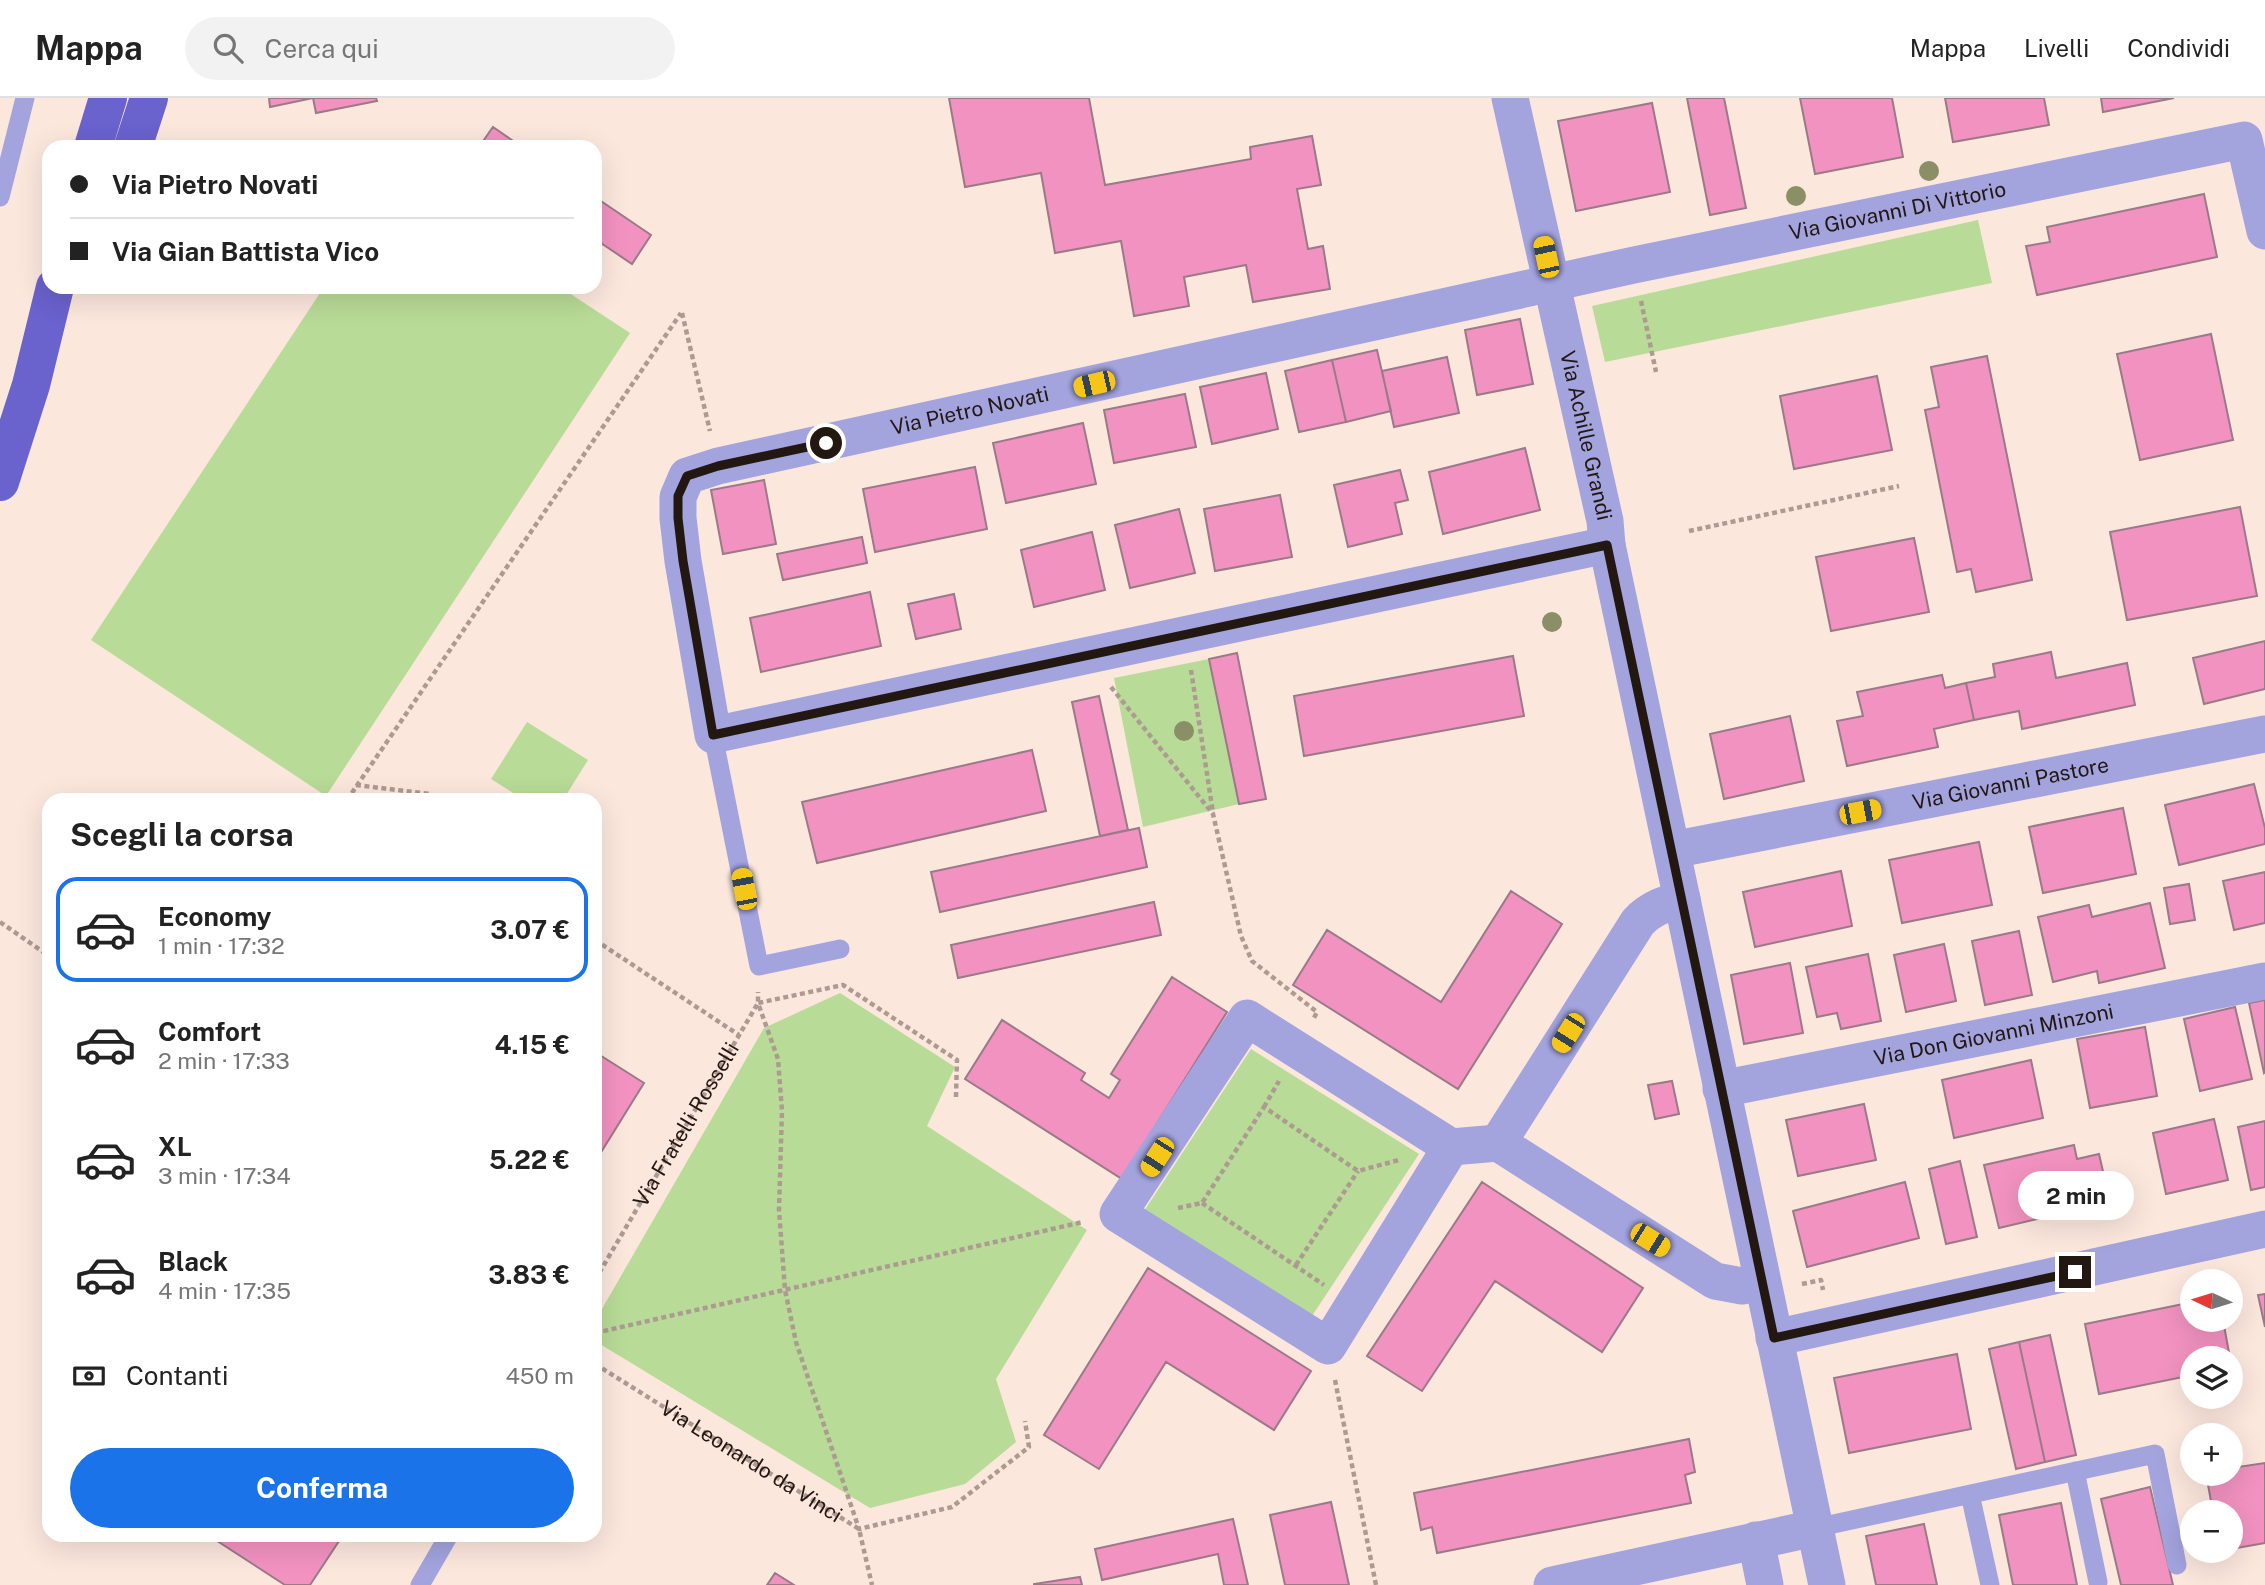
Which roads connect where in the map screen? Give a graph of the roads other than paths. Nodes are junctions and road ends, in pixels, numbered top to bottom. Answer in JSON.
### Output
{"nodes":[{"id":1,"x":25,"y":98,"type":"edge"},
{"id":2,"x":108,"y":98,"type":"edge"},
{"id":3,"x":149,"y":98,"type":"edge"},
{"id":4,"x":1510,"y":98,"type":"edge"},
{"id":5,"x":2255,"y":138,"type":"edge"},
{"id":6,"x":95,"y":140,"type":"edge"},
{"id":7,"x":135,"y":140,"type":"edge"},
{"id":8,"x":0,"y":197,"type":"edge"},
{"id":9,"x":2265,"y":231,"type":"edge"},
{"id":10,"x":1551,"y":283,"type":"junction"},
{"id":11,"x":53,"y":294,"type":"edge"},
{"id":12,"x":74,"y":294,"type":"edge"},
{"id":13,"x":31,"y":385,"type":"junction"},
{"id":14,"x":0,"y":482,"type":"edge"},
{"id":15,"x":1607,"y":545,"type":"junction"},
{"id":16,"x":2265,"y":734,"type":"edge"},
{"id":17,"x":713,"y":735,"type":"junction"},
{"id":18,"x":1672,"y":850,"type":"junction"},
{"id":19,"x":1682,"y":899,"type":"junction"},
{"id":20,"x":841,"y":949,"type":"dead end"},
{"id":21,"x":2265,"y":981,"type":"edge"},
{"id":22,"x":1721,"y":1089,"type":"junction"},
{"id":23,"x":1498,"y":1143,"type":"junction"},
{"id":24,"x":1451,"y":1147,"type":"junction"},
{"id":25,"x":2265,"y":1229,"type":"edge"},
{"id":26,"x":1762,"y":1282,"type":"junction"},
{"id":27,"x":1774,"y":1338,"type":"junction"},
{"id":28,"x":2075,"y":1471,"type":"junction"},
{"id":29,"x":1970,"y":1494,"type":"junction"},
{"id":30,"x":1815,"y":1528,"type":"junction"},
{"id":31,"x":1756,"y":1540,"type":"junction"},
{"id":32,"x":445,"y":1542,"type":"edge"},
{"id":33,"x":2177,"y":1565,"type":"dead end"},
{"id":34,"x":2098,"y":1582,"type":"dead end"},
{"id":35,"x":420,"y":1585,"type":"edge"},
{"id":36,"x":1552,"y":1585,"type":"edge"},
{"id":37,"x":1765,"y":1585,"type":"edge"},
{"id":38,"x":1827,"y":1585,"type":"edge"},
{"id":39,"x":1990,"y":1585,"type":"edge"}],
"edges":[{"from":1,"to":8,"type":"lane"},
{"from":2,"to":6,"type":"main road"},
{"from":3,"to":7,"type":"main road"},
{"from":4,"to":10,"type":"street","name":"Via Achille Grandi"},
{"from":5,"to":9,"type":"street","name":"Via Giovanni Di Vittorio"},
{"from":5,"to":10,"type":"street","name":"Via Giovanni Di Vittorio"},
{"from":10,"to":15,"type":"street","name":"Via Achille Grandi"},
{"from":10,"to":17,"type":"street","name":"Via Pietro Novati"},
{"from":11,"to":13,"type":"main road"},
{"from":12,"to":13,"type":"main road"},
{"from":13,"to":14,"type":"main road"},
{"from":15,"to":17,"type":"street"},
{"from":15,"to":18,"type":"street","name":"Via Achille Grandi"},
{"from":16,"to":18,"type":"street","name":"Via Giovanni Pastore"},
{"from":17,"to":20,"type":"lane"},
{"from":18,"to":19,"type":"street","name":"Via Achille Grandi"},
{"from":19,"to":22,"type":"street","name":"Via Achille Grandi"},
{"from":19,"to":23,"type":"street"},
{"from":21,"to":22,"type":"street","name":"Via Don Giovanni Minzoni"},
{"from":22,"to":26,"type":"street","name":"Via Achille Grandi"},
{"from":23,"to":24,"type":"street"},
{"from":23,"to":26,"type":"street"},
{"from":24,"to":24,"type":"street"},
{"from":25,"to":27,"type":"street"},
{"from":26,"to":27,"type":"street","name":"Via Achille Grandi"},
{"from":27,"to":30,"type":"street","name":"Via Achille Grandi"},
{"from":28,"to":29,"type":"lane"},
{"from":28,"to":33,"type":"lane"},
{"from":28,"to":34,"type":"lane"},
{"from":29,"to":30,"type":"lane"},
{"from":29,"to":39,"type":"lane"},
{"from":30,"to":31,"type":"street"},
{"from":30,"to":38,"type":"street","name":"Via Achille Grandi"},
{"from":31,"to":36,"type":"street"},
{"from":31,"to":37,"type":"street"},
{"from":32,"to":35,"type":"lane"}]}
